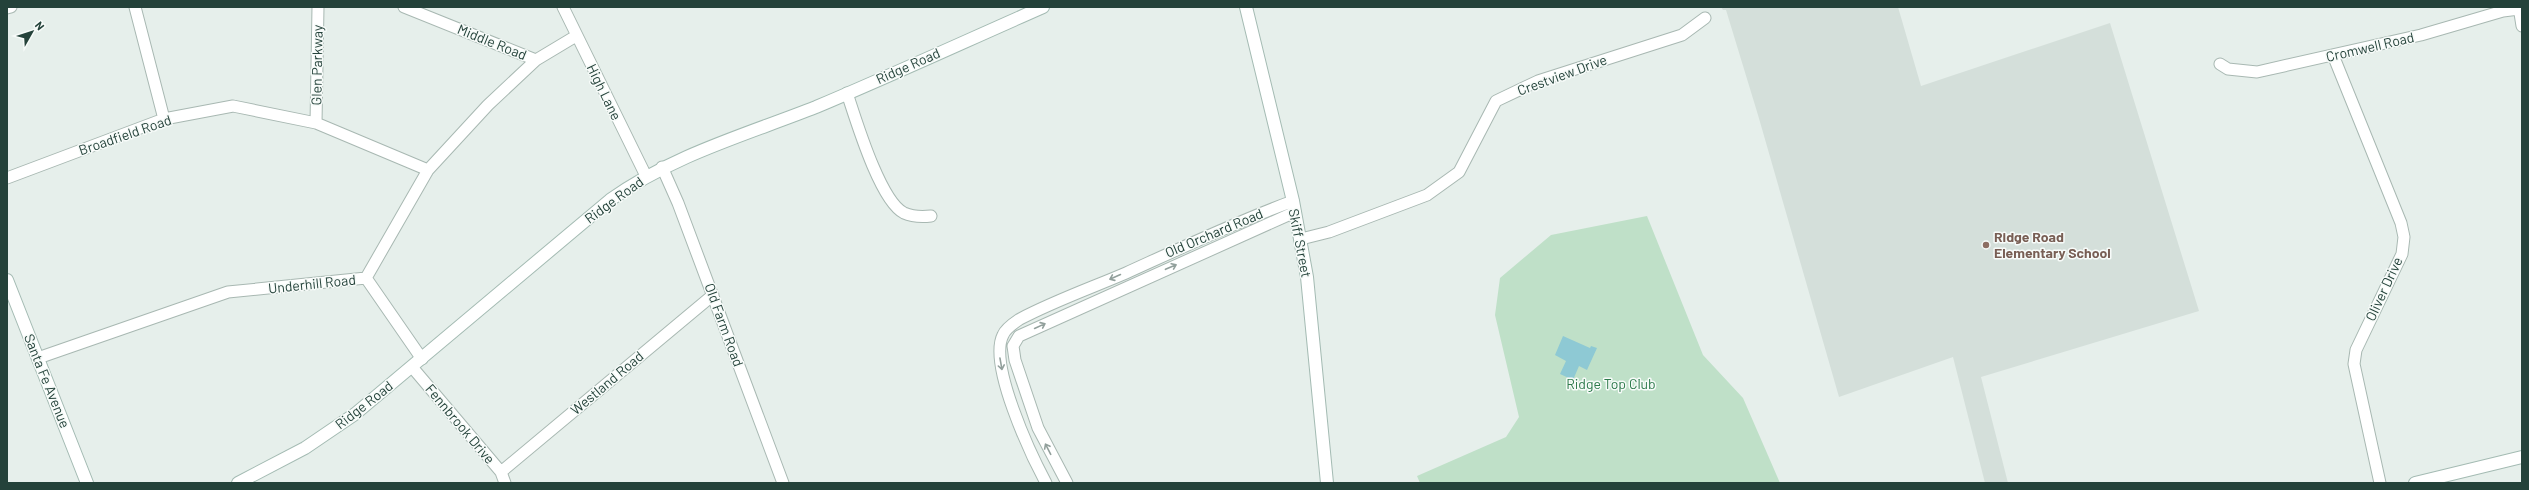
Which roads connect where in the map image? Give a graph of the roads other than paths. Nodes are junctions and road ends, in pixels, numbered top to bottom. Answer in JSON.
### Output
{"nodes":[{"id":1,"x":11,"y":7,"type":"edge"},
{"id":2,"x":135,"y":7,"type":"edge"},
{"id":3,"x":318,"y":7,"type":"edge"},
{"id":4,"x":404,"y":7,"type":"edge"},
{"id":5,"x":563,"y":7,"type":"edge"},
{"id":6,"x":1043,"y":7,"type":"edge"},
{"id":7,"x":1246,"y":7,"type":"edge"},
{"id":8,"x":7,"y":8,"type":"edge"},
{"id":9,"x":2519,"y":8,"type":"edge"},
{"id":10,"x":1705,"y":18,"type":"dead end"},
{"id":11,"x":2522,"y":26,"type":"edge"},
{"id":12,"x":576,"y":36,"type":"junction"},
{"id":13,"x":2333,"y":56,"type":"junction"},
{"id":14,"x":536,"y":60,"type":"junction"},
{"id":15,"x":2220,"y":64,"type":"dead end"},
{"id":16,"x":847,"y":93,"type":"junction"},
{"id":17,"x":164,"y":119,"type":"junction"},
{"id":18,"x":316,"y":123,"type":"junction"},
{"id":19,"x":662,"y":167,"type":"junction"},
{"id":20,"x":428,"y":170,"type":"junction"},
{"id":21,"x":646,"y":176,"type":"junction"},
{"id":22,"x":7,"y":178,"type":"edge"},
{"id":23,"x":1294,"y":207,"type":"junction"},
{"id":24,"x":931,"y":216,"type":"dead end"},
{"id":25,"x":1301,"y":239,"type":"junction"},
{"id":26,"x":1137,"y":268,"type":"junction"},
{"id":27,"x":366,"y":278,"type":"junction"},
{"id":28,"x":7,"y":280,"type":"edge"},
{"id":29,"x":1141,"y":280,"type":"junction"},
{"id":30,"x":713,"y":295,"type":"junction"},
{"id":31,"x":1000,"y":343,"type":"junction"},
{"id":32,"x":1013,"y":346,"type":"junction"},
{"id":33,"x":38,"y":358,"type":"junction"},
{"id":34,"x":422,"y":359,"type":"junction"},
{"id":35,"x":412,"y":367,"type":"junction"},
{"id":36,"x":2522,"y":457,"type":"edge"},
{"id":37,"x":500,"y":472,"type":"junction"},
{"id":38,"x":253,"y":480,"type":"edge"},
{"id":39,"x":87,"y":483,"type":"edge"},
{"id":40,"x":238,"y":483,"type":"edge"},
{"id":41,"x":505,"y":483,"type":"edge"},
{"id":42,"x":783,"y":483,"type":"edge"},
{"id":43,"x":1046,"y":483,"type":"edge"},
{"id":44,"x":1067,"y":483,"type":"edge"},
{"id":45,"x":1327,"y":483,"type":"edge"},
{"id":46,"x":2380,"y":483,"type":"edge"},
{"id":47,"x":2414,"y":483,"type":"edge"}],
"edges":[{"from":1,"to":8,"type":"street"},
{"from":2,"to":17,"type":"street"},
{"from":3,"to":18,"type":"street","name":"Glen Parkway"},
{"from":4,"to":14,"type":"street","name":"Middle Road"},
{"from":5,"to":12,"type":"street","name":"High Lane"},
{"from":6,"to":16,"type":"main road","name":"Ridge Road"},
{"from":7,"to":23,"type":"main road","name":"Skiff Street"},
{"from":9,"to":11,"type":"street"},
{"from":9,"to":13,"type":"street","name":"Cromwell Road"},
{"from":10,"to":25,"type":"street","name":"Crestview Drive"},
{"from":12,"to":14,"type":"street","name":"Middle Road"},
{"from":12,"to":21,"type":"street","name":"High Lane"},
{"from":13,"to":15,"type":"street","name":"Cromwell Road"},
{"from":13,"to":46,"type":"street","name":"Oliver Drive"},
{"from":14,"to":20,"type":"street","name":"Underhill Road"},
{"from":16,"to":19,"type":"main road","name":"Ridge Road"},
{"from":16,"to":24,"type":"street"},
{"from":17,"to":18,"type":"street","name":"Broadfield Road"},
{"from":17,"to":22,"type":"street","name":"Broadfield Road"},
{"from":18,"to":20,"type":"street","name":"Broadfield Road"},
{"from":19,"to":21,"type":"main road","name":"Ridge Road"},
{"from":19,"to":30,"type":"street","name":"Old Farm Road"},
{"from":20,"to":27,"type":"street","name":"Underhill Road"},
{"from":21,"to":34,"type":"main road","name":"Ridge Road"},
{"from":23,"to":25,"type":"main road","name":"Skiff Street"},
{"from":23,"to":26,"type":"street","name":"Old Orchard Road"},
{"from":29,"to":23,"type":"street","name":"Old Orchard Road","one_way":true},
{"from":25,"to":45,"type":"main road","name":"Skiff Street"},
{"from":26,"to":29,"type":"street"},
{"from":26,"to":31,"type":"street","name":"Old Orchard Road","one_way":true},
{"from":27,"to":33,"type":"street","name":"Underhill Road"},
{"from":27,"to":34,"type":"street"},
{"from":28,"to":33,"type":"main road","name":"Santa Fe Avenue"},
{"from":32,"to":29,"type":"street","name":"Old Orchard Road","one_way":true},
{"from":30,"to":37,"type":"street","name":"Westland Road"},
{"from":30,"to":42,"type":"street","name":"Old Farm Road"},
{"from":31,"to":32,"type":"street"},
{"from":31,"to":43,"type":"street","one_way":true},
{"from":44,"to":32,"type":"street","one_way":true},
{"from":33,"to":39,"type":"main road","name":"Santa Fe Avenue"},
{"from":34,"to":35,"type":"main road","name":"Ridge Road"},
{"from":35,"to":37,"type":"street","name":"Fennbrook Drive"},
{"from":35,"to":38,"type":"main road","name":"Ridge Road"},
{"from":36,"to":47,"type":"main road"},
{"from":37,"to":41,"type":"street","name":"Fennbrook Drive"},
{"from":38,"to":40,"type":"main road","name":"Ridge Road"}]}
